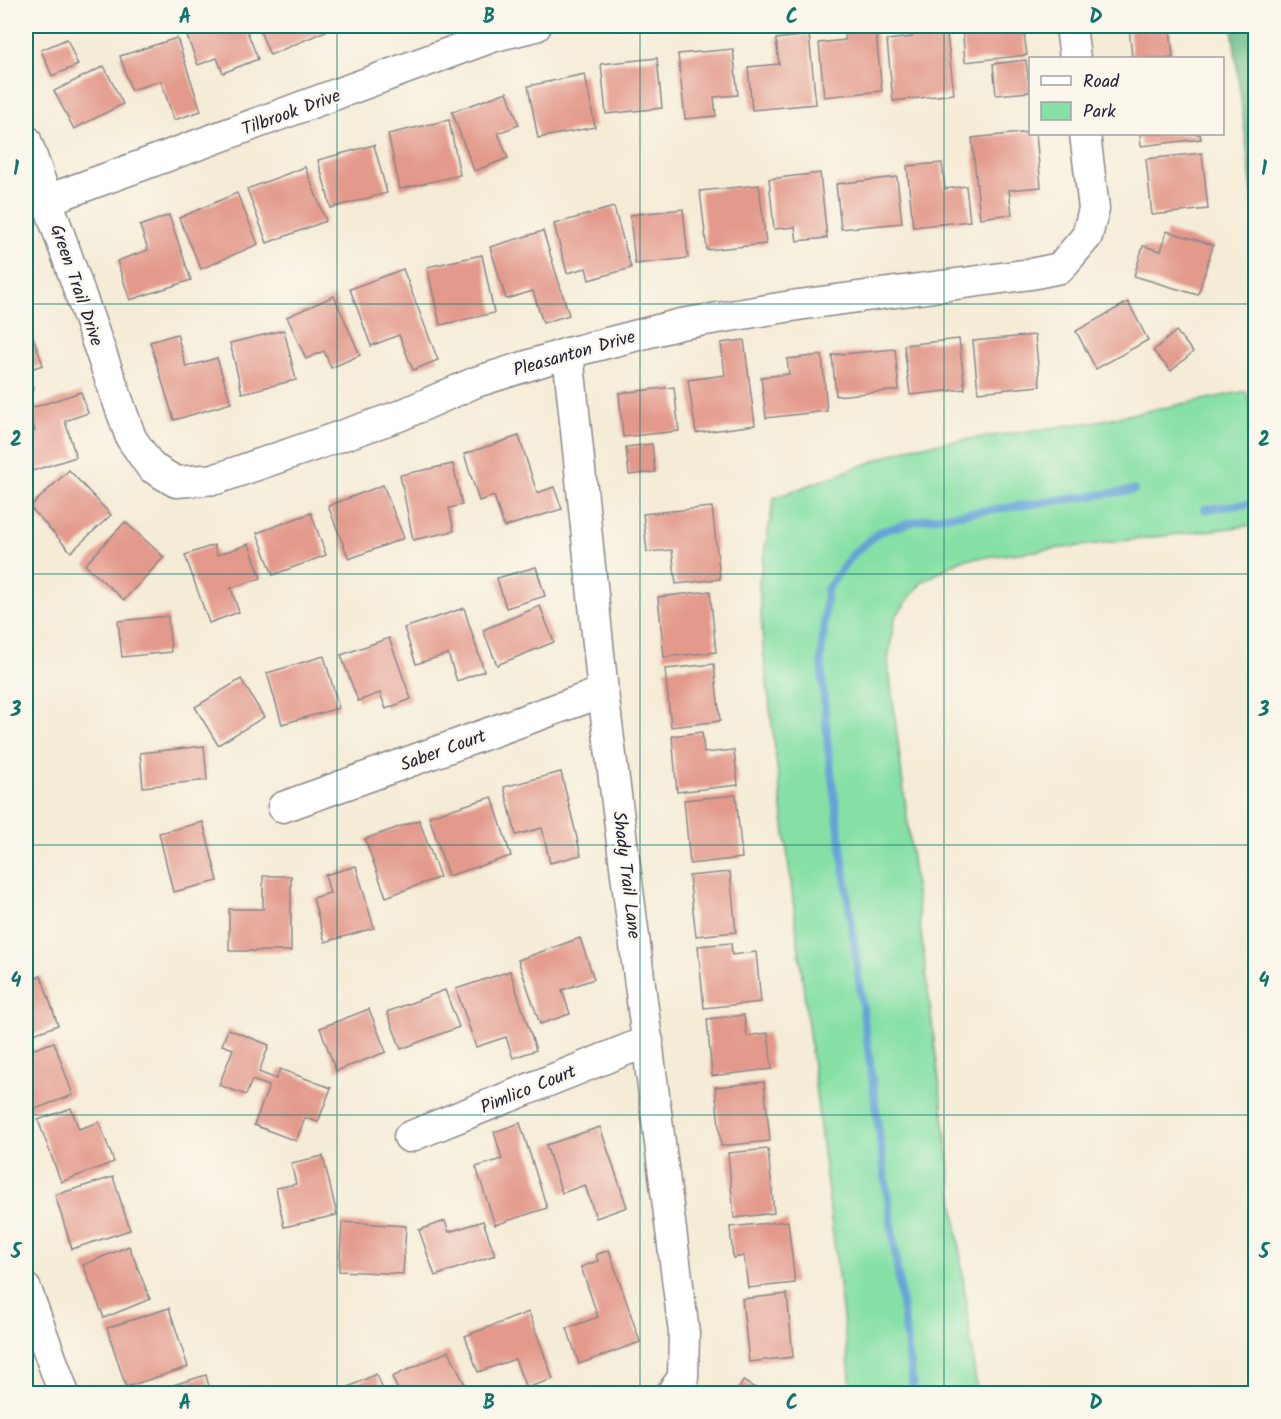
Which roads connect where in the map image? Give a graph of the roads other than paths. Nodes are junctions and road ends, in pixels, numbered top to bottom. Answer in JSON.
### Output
{"nodes":[{"id":1,"x":536,"y":26,"type":"edge"},
{"id":2,"x":1071,"y":26,"type":"edge"},
{"id":3,"x":1075,"y":57,"type":"edge"},
{"id":4,"x":1085,"y":135,"type":"edge"},
{"id":5,"x":26,"y":140,"type":"edge"},
{"id":6,"x":47,"y":200,"type":"junction"},
{"id":7,"x":568,"y":352,"type":"junction"},
{"id":8,"x":104,"y":363,"type":"joint"},
{"id":9,"x":603,"y":692,"type":"junction"},
{"id":10,"x":283,"y":807,"type":"dead end"},
{"id":11,"x":648,"y":1041,"type":"junction"},
{"id":12,"x":409,"y":1137,"type":"dead end"},
{"id":13,"x":26,"y":1290,"type":"edge"},
{"id":14,"x":63,"y":1394,"type":"edge"},
{"id":15,"x":671,"y":1394,"type":"edge"}],
"edges":[{"from":1,"to":6,"type":"street","name":"Tilbrook Drive"},
{"from":2,"to":3,"type":"street"},
{"from":4,"to":7,"type":"street","name":"Pleasanton Drive"},
{"from":5,"to":6,"type":"street","name":"Green Trail Drive"},
{"from":6,"to":8,"type":"street","name":"Green Trail Drive"},
{"from":7,"to":8,"type":"street","name":"Pleasanton Drive"},
{"from":7,"to":9,"type":"street","name":"Shady Trail Lane"},
{"from":9,"to":10,"type":"street","name":"Saber Court"},
{"from":9,"to":11,"type":"street","name":"Shady Trail Lane"},
{"from":11,"to":12,"type":"street","name":"Pimlico Court"},
{"from":11,"to":15,"type":"street","name":"Shady Trail Lane"},
{"from":13,"to":14,"type":"street"}]}
